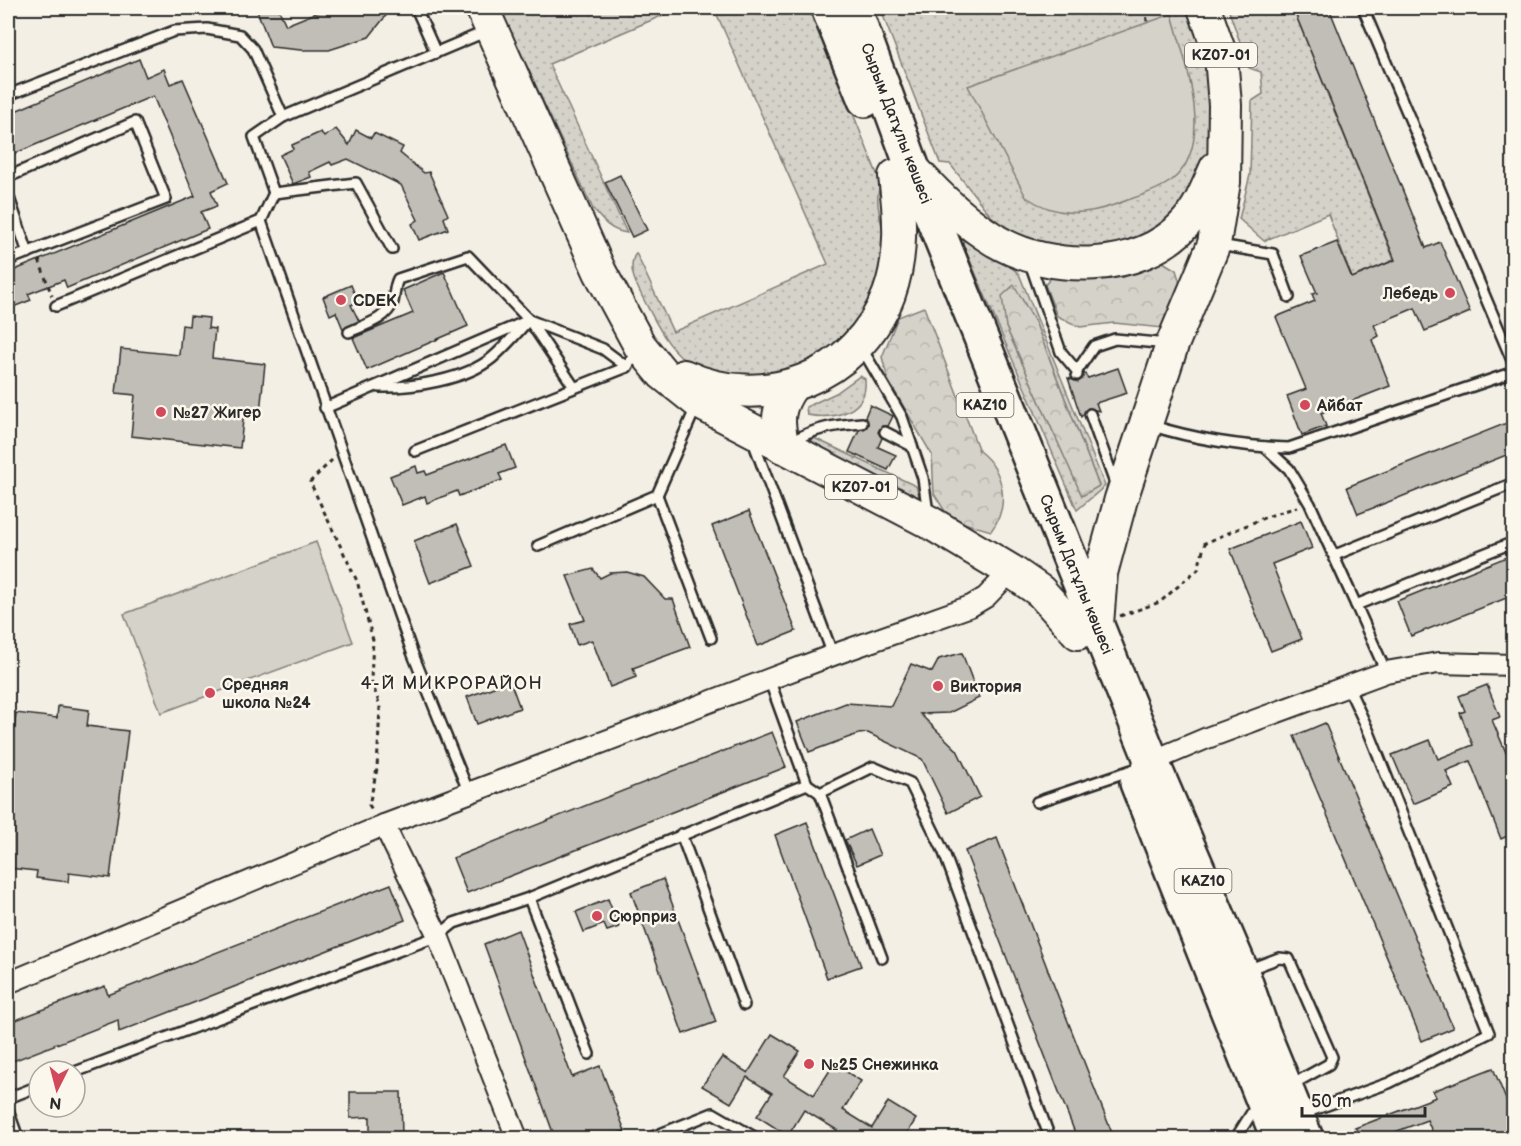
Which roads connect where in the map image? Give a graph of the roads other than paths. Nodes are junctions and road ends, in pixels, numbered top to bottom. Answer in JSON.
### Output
{"nodes":[{"id":1,"x":416,"y":8,"type":"edge"},
{"id":2,"x":828,"y":8,"type":"edge"},
{"id":3,"x":854,"y":8,"type":"edge"},
{"id":4,"x":1204,"y":8,"type":"edge"},
{"id":5,"x":1363,"y":8,"type":"edge"},
{"id":6,"x":487,"y":18,"type":"edge"},
{"id":7,"x":436,"y":52,"type":"junction"},
{"id":8,"x":8,"y":94,"type":"edge"},
{"id":9,"x":1226,"y":105,"type":"junction"},
{"id":10,"x":283,"y":117,"type":"junction"},
{"id":11,"x":904,"y":173,"type":"junction"},
{"id":12,"x":8,"y":177,"type":"edge"},
{"id":13,"x":274,"y":193,"type":"junction"},
{"id":14,"x":8,"y":195,"type":"edge"},
{"id":15,"x":261,"y":221,"type":"junction"},
{"id":16,"x":1214,"y":244,"type":"junction"},
{"id":17,"x":392,"y":249,"type":"dead end"},
{"id":18,"x":32,"y":251,"type":"junction"},
{"id":19,"x":1027,"y":254,"type":"junction"},
{"id":20,"x":1135,"y":256,"type":"junction"},
{"id":21,"x":8,"y":260,"type":"edge"},
{"id":22,"x":1191,"y":297,"type":"junction"},
{"id":23,"x":1290,"y":297,"type":"dead end"},
{"id":24,"x":56,"y":306,"type":"road end"},
{"id":25,"x":529,"y":320,"type":"junction"},
{"id":26,"x":349,"y":332,"type":"dead end"},
{"id":27,"x":859,"y":342,"type":"junction"},
{"id":28,"x":1172,"y":345,"type":"junction"},
{"id":29,"x":634,"y":357,"type":"junction"},
{"id":30,"x":1514,"y":365,"type":"edge"},
{"id":31,"x":1514,"y":372,"type":"edge"},
{"id":32,"x":792,"y":386,"type":"junction"},
{"id":33,"x":375,"y":387,"type":"junction"},
{"id":34,"x":574,"y":387,"type":"junction"},
{"id":35,"x":698,"y":402,"type":"junction"},
{"id":36,"x":325,"y":408,"type":"junction"},
{"id":37,"x":1090,"y":414,"type":"dead end"},
{"id":38,"x":862,"y":423,"type":"dead end"},
{"id":39,"x":1145,"y":423,"type":"junction"},
{"id":40,"x":749,"y":429,"type":"junction"},
{"id":41,"x":885,"y":432,"type":"dead end"},
{"id":42,"x":912,"y":446,"type":"junction"},
{"id":43,"x":783,"y":447,"type":"junction"},
{"id":44,"x":1265,"y":447,"type":"junction"},
{"id":45,"x":415,"y":451,"type":"dead end"},
{"id":46,"x":1514,"y":483,"type":"edge"},
{"id":47,"x":657,"y":495,"type":"junction"},
{"id":48,"x":1121,"y":499,"type":"junction"},
{"id":49,"x":929,"y":522,"type":"junction"},
{"id":50,"x":1514,"y":542,"type":"edge"},
{"id":51,"x":538,"y":546,"type":"dead end"},
{"id":52,"x":1335,"y":555,"type":"junction"},
{"id":53,"x":1011,"y":571,"type":"junction"},
{"id":54,"x":1356,"y":605,"type":"junction"},
{"id":55,"x":1088,"y":628,"type":"junction"},
{"id":56,"x":711,"y":638,"type":"dead end"},
{"id":57,"x":833,"y":655,"type":"junction"},
{"id":58,"x":1510,"y":664,"type":"edge"},
{"id":59,"x":1386,"y":672,"type":"junction"},
{"id":60,"x":769,"y":679,"type":"junction"},
{"id":61,"x":1514,"y":686,"type":"edge"},
{"id":62,"x":1348,"y":687,"type":"junction"},
{"id":63,"x":1142,"y":766,"type":"junction"},
{"id":64,"x":807,"y":784,"type":"junction"},
{"id":65,"x":469,"y":793,"type":"junction"},
{"id":66,"x":820,"y":793,"type":"junction"},
{"id":67,"x":1037,"y":802,"type":"dead end"},
{"id":68,"x":384,"y":825,"type":"junction"},
{"id":69,"x":681,"y":834,"type":"junction"},
{"id":70,"x":529,"y":897,"type":"junction"},
{"id":71,"x":438,"y":936,"type":"junction"},
{"id":72,"x":882,"y":958,"type":"dead end"},
{"id":73,"x":1242,"y":972,"type":"junction"},
{"id":74,"x":8,"y":983,"type":"edge"},
{"id":75,"x":744,"y":1005,"type":"dead end"},
{"id":76,"x":589,"y":1054,"type":"dead end"},
{"id":77,"x":87,"y":1068,"type":"edge"},
{"id":78,"x":27,"y":1091,"type":"edge"},
{"id":79,"x":8,"y":1098,"type":"edge"},
{"id":80,"x":8,"y":1110,"type":"edge"},
{"id":81,"x":1286,"y":1115,"type":"edge"},
{"id":82,"x":18,"y":1138,"type":"edge"},
{"id":83,"x":517,"y":1138,"type":"edge"},
{"id":84,"x":650,"y":1138,"type":"edge"},
{"id":85,"x":756,"y":1138,"type":"edge"},
{"id":86,"x":1050,"y":1138,"type":"edge"},
{"id":87,"x":1236,"y":1138,"type":"edge"}],
"edges":[{"from":1,"to":7,"type":"lane"},
{"from":2,"to":11,"type":"highway","name":"Сырым Датұлы көшесі","number":"KAZ10"},
{"from":3,"to":11,"type":"highway","name":"Сырым Датұлы көшесі","number":"KAZ10"},
{"from":4,"to":9,"type":"main road","number":"KZ07-01"},
{"from":5,"to":30,"type":"lane"},
{"from":6,"to":7,"type":"lane"},
{"from":6,"to":29,"type":"main road","number":"KZ07-01"},
{"from":7,"to":10,"type":"lane"},
{"from":8,"to":10,"type":"lane"},
{"from":9,"to":16,"type":"main road","number":"KZ07-01"},
{"from":9,"to":20,"type":"main road","number":"KZ07-01"},
{"from":10,"to":13,"type":"lane"},
{"from":11,"to":19,"type":"main road","number":"KZ07-01"},
{"from":11,"to":27,"type":"main road","number":"KZ07-01"},
{"from":11,"to":55,"type":"highway","name":"Сырым Датұлы көшесі","number":"KAZ10"},
{"from":12,"to":18,"type":"lane"},
{"from":13,"to":15,"type":"lane"},
{"from":13,"to":17,"type":"lane"},
{"from":14,"to":18,"type":"lane"},
{"from":15,"to":24,"type":"lane"},
{"from":15,"to":36,"type":"lane"},
{"from":16,"to":22,"type":"main road","number":"KZ07-01"},
{"from":16,"to":23,"type":"lane"},
{"from":18,"to":21,"type":"lane"},
{"from":19,"to":20,"type":"main road","number":"KZ07-01"},
{"from":19,"to":28,"type":"lane"},
{"from":20,"to":22,"type":"main road"},
{"from":22,"to":28,"type":"main road","number":"KZ07-01"},
{"from":25,"to":26,"type":"lane"},
{"from":25,"to":29,"type":"lane"},
{"from":25,"to":33,"type":"lane"},
{"from":25,"to":33,"type":"lane"},
{"from":25,"to":34,"type":"lane"},
{"from":27,"to":32,"type":"main road","number":"KZ07-01"},
{"from":27,"to":42,"type":"lane"},
{"from":28,"to":39,"type":"main road","number":"KZ07-01"},
{"from":29,"to":32,"type":"main road","number":"KZ07-01"},
{"from":29,"to":34,"type":"lane"},
{"from":29,"to":35,"type":"main road","number":"KZ07-01"},
{"from":31,"to":44,"type":"lane"},
{"from":32,"to":43,"type":"main road"},
{"from":33,"to":36,"type":"lane"},
{"from":34,"to":45,"type":"lane"},
{"from":35,"to":40,"type":"main road","number":"KZ07-01"},
{"from":35,"to":47,"type":"lane"},
{"from":36,"to":65,"type":"lane"},
{"from":37,"to":48,"type":"lane"},
{"from":38,"to":43,"type":"lane"},
{"from":39,"to":44,"type":"lane"},
{"from":39,"to":48,"type":"main road","number":"KZ07-01"},
{"from":40,"to":43,"type":"main road","number":"KZ07-01"},
{"from":40,"to":57,"type":"lane"},
{"from":41,"to":42,"type":"lane"},
{"from":42,"to":49,"type":"lane"},
{"from":43,"to":49,"type":"main road","number":"KZ07-01"},
{"from":44,"to":52,"type":"lane"},
{"from":46,"to":52,"type":"lane"},
{"from":47,"to":51,"type":"lane"},
{"from":47,"to":56,"type":"lane"},
{"from":48,"to":55,"type":"main road","number":"KZ07-01"},
{"from":49,"to":53,"type":"main road","number":"KZ07-01"},
{"from":50,"to":54,"type":"lane"},
{"from":52,"to":54,"type":"lane"},
{"from":53,"to":55,"type":"main road","number":"KZ07-01"},
{"from":53,"to":57,"type":"street"},
{"from":54,"to":59,"type":"lane"},
{"from":55,"to":63,"type":"highway","name":"Сырым Датұлы көшесі","number":"KAZ10"},
{"from":57,"to":60,"type":"street"},
{"from":58,"to":59,"type":"street"},
{"from":58,"to":61,"type":"lane"},
{"from":59,"to":62,"type":"street"},
{"from":60,"to":64,"type":"lane"},
{"from":60,"to":65,"type":"street"},
{"from":62,"to":63,"type":"street"},
{"from":62,"to":81,"type":"lane"},
{"from":63,"to":67,"type":"lane"},
{"from":63,"to":73,"type":"highway","name":"Сырым Датұлы көшесі","number":"KAZ10"},
{"from":63,"to":81,"type":"highway","name":"Сырым Датұлы көшесі","number":"KAZ10"},
{"from":64,"to":66,"type":"lane"},
{"from":64,"to":69,"type":"lane"},
{"from":65,"to":68,"type":"street"},
{"from":66,"to":72,"type":"lane"},
{"from":66,"to":86,"type":"lane"},
{"from":68,"to":71,"type":"street"},
{"from":68,"to":74,"type":"street"},
{"from":69,"to":70,"type":"lane"},
{"from":69,"to":75,"type":"lane"},
{"from":70,"to":71,"type":"lane"},
{"from":70,"to":76,"type":"lane"},
{"from":71,"to":77,"type":"lane"},
{"from":71,"to":83,"type":"street"},
{"from":73,"to":81,"type":"highway","name":"Сырым Датұлы көшесі","number":"KAZ10"},
{"from":73,"to":81,"type":"lane"},
{"from":78,"to":79,"type":"lane"},
{"from":80,"to":82,"type":"lane"},
{"from":81,"to":87,"type":"lane"},
{"from":84,"to":85,"type":"lane"}]}
